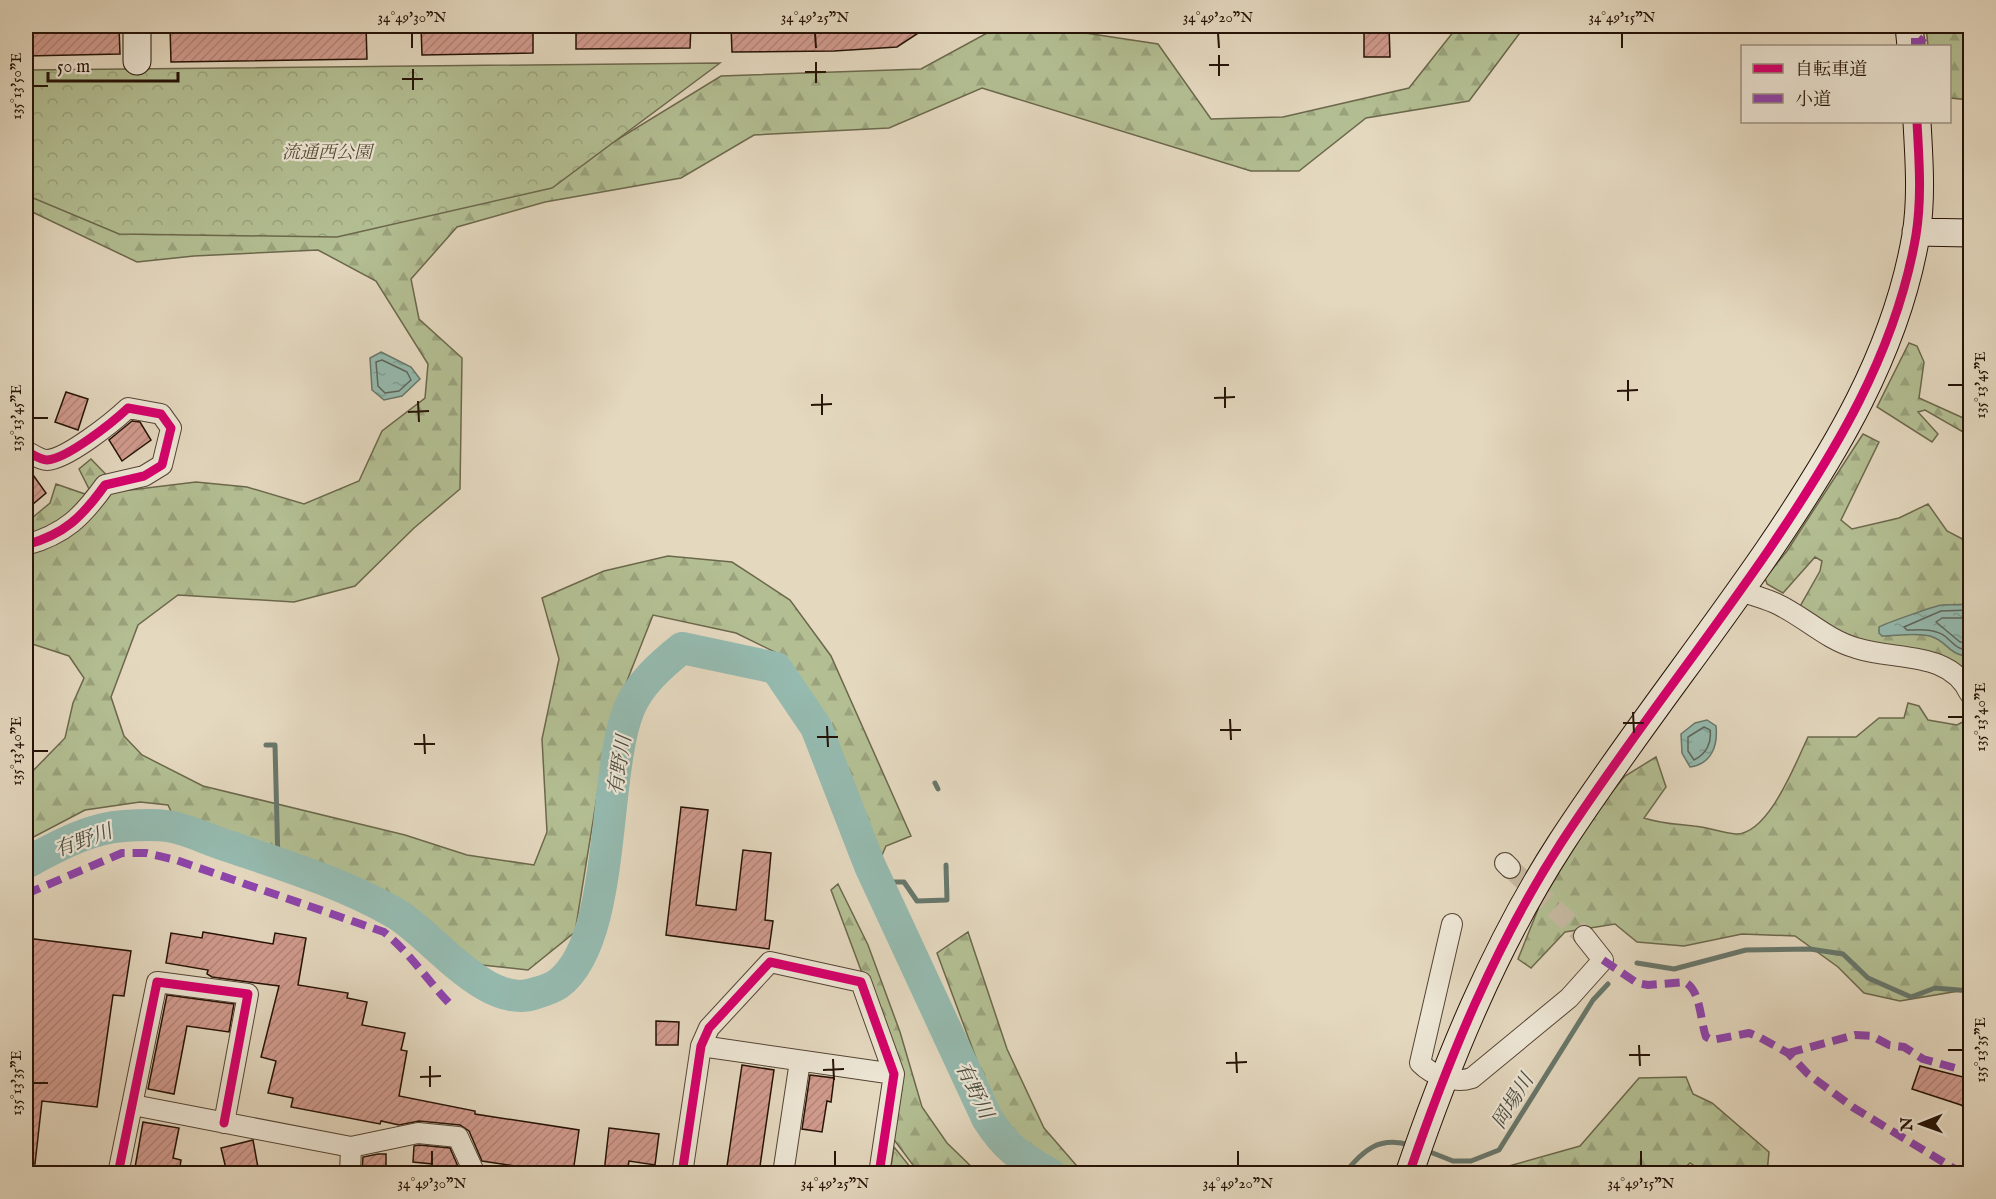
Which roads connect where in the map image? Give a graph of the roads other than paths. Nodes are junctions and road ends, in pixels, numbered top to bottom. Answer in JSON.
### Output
{"nodes":[{"id":1,"x":137,"y":26,"type":"edge"},
{"id":2,"x":1909,"y":26,"type":"edge"},
{"id":3,"x":1911,"y":45,"type":"edge"},
{"id":4,"x":137,"y":61,"type":"dead end"},
{"id":5,"x":1917,"y":123,"type":"edge"},
{"id":6,"x":1916,"y":232,"type":"junction"},
{"id":7,"x":1971,"y":233,"type":"edge"},
{"id":8,"x":26,"y":451,"type":"edge"},
{"id":9,"x":26,"y":545,"type":"edge"},
{"id":10,"x":1740,"y":591,"type":"junction"},
{"id":11,"x":1971,"y":694,"type":"edge"},
{"id":12,"x":1452,"y":924,"type":"dead end"},
{"id":13,"x":1584,"y":936,"type":"tunnel mouth"},
{"id":14,"x":701,"y":1046,"type":"junction"},
{"id":15,"x":800,"y":1061,"type":"junction"},
{"id":16,"x":894,"y":1074,"type":"junction"},
{"id":17,"x":1443,"y":1077,"type":"junction"},
{"id":18,"x":133,"y":1105,"type":"junction"},
{"id":19,"x":224,"y":1123,"type":"junction"},
{"id":20,"x":351,"y":1147,"type":"junction"},
{"id":21,"x":118,"y":1173,"type":"edge"},
{"id":22,"x":350,"y":1173,"type":"edge"},
{"id":23,"x":475,"y":1173,"type":"edge"},
{"id":24,"x":682,"y":1173,"type":"edge"},
{"id":25,"x":783,"y":1173,"type":"edge"},
{"id":26,"x":879,"y":1173,"type":"edge"},
{"id":27,"x":1409,"y":1173,"type":"edge"}],
"edges":[{"from":1,"to":4,"type":"street"},
{"from":2,"to":3,"type":"street"},
{"from":5,"to":6,"type":"street"},
{"from":6,"to":7,"type":"street"},
{"from":6,"to":10,"type":"street"},
{"from":8,"to":9,"type":"street"},
{"from":10,"to":11,"type":"street"},
{"from":10,"to":17,"type":"street"},
{"from":12,"to":17,"type":"street"},
{"from":13,"to":17,"type":"street"},
{"from":14,"to":15,"type":"street"},
{"from":14,"to":16,"type":"street"},
{"from":14,"to":24,"type":"street"},
{"from":15,"to":16,"type":"street"},
{"from":15,"to":25,"type":"street"},
{"from":16,"to":26,"type":"street"},
{"from":17,"to":27,"type":"street"},
{"from":18,"to":19,"type":"street"},
{"from":18,"to":19,"type":"street"},
{"from":18,"to":21,"type":"street"},
{"from":19,"to":20,"type":"street"},
{"from":20,"to":22,"type":"street"},
{"from":20,"to":23,"type":"street"}]}
